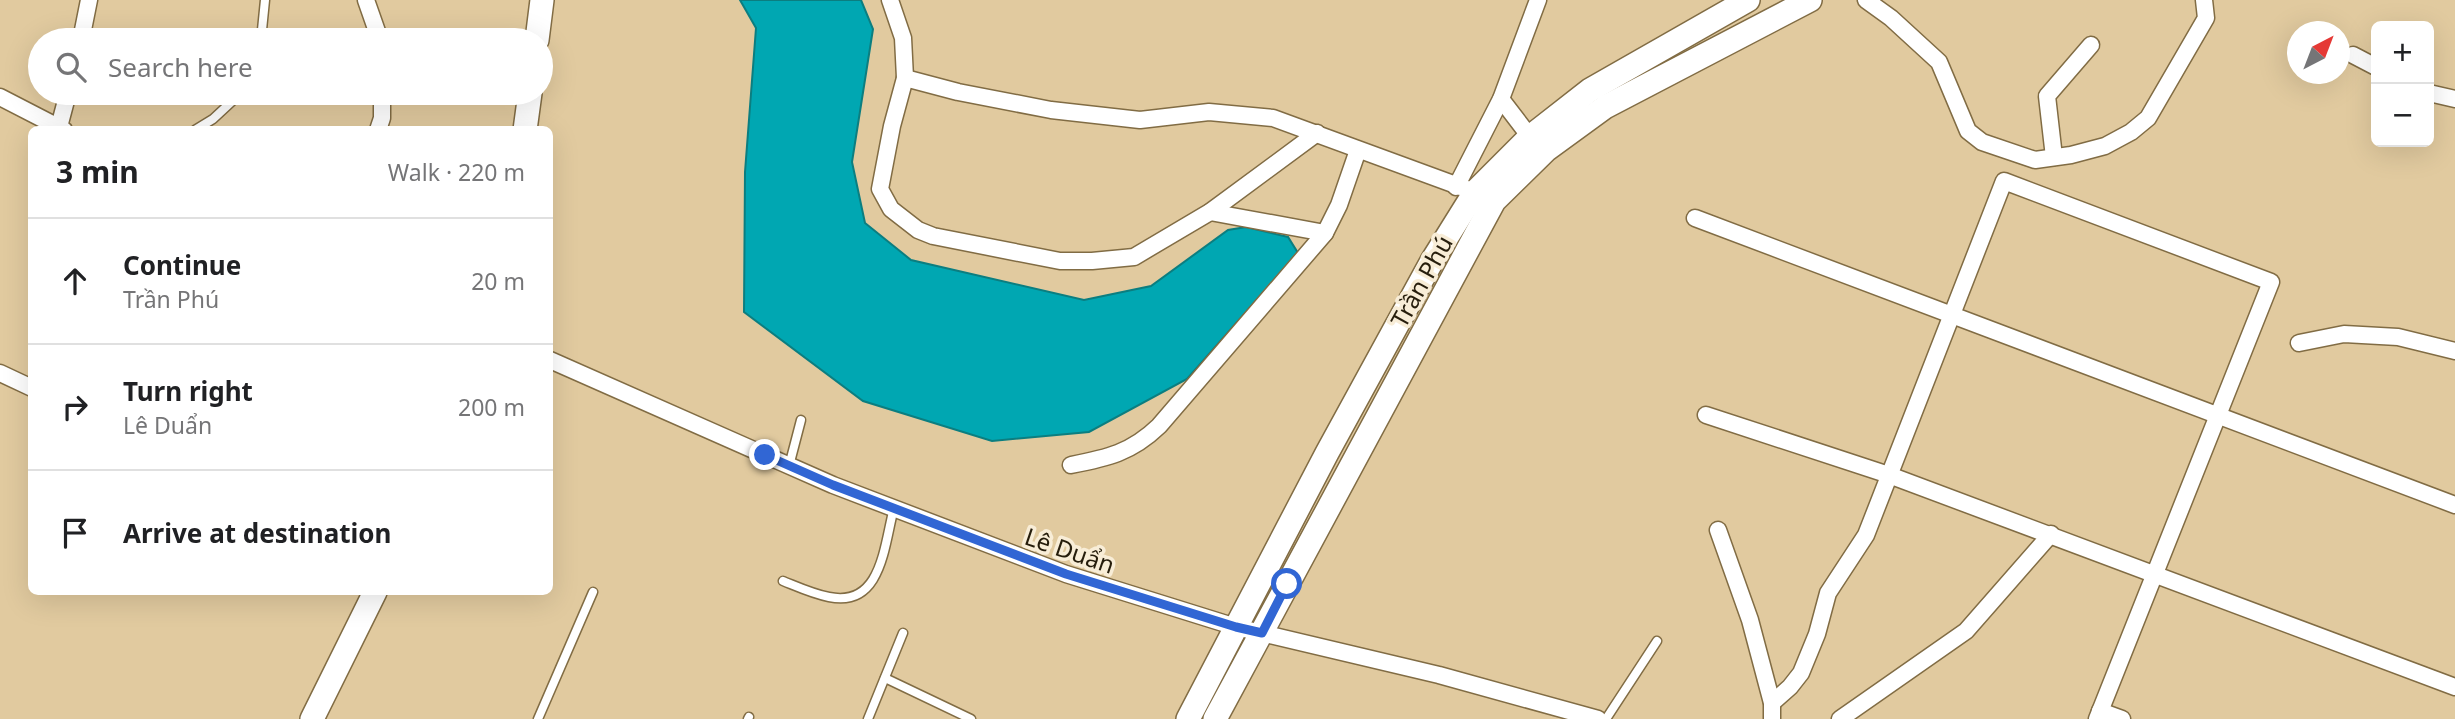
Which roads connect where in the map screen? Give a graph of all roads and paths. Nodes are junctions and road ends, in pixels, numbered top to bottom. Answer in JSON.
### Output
{"nodes":[{"id":1,"x":89,"y":0,"type":"edge"},
{"id":2,"x":265,"y":0,"type":"edge"},
{"id":3,"x":366,"y":0,"type":"edge"},
{"id":4,"x":542,"y":0,"type":"edge"},
{"id":5,"x":890,"y":0,"type":"edge"},
{"id":6,"x":1538,"y":0,"type":"edge"},
{"id":7,"x":1748,"y":0,"type":"edge"},
{"id":8,"x":1810,"y":0,"type":"edge"},
{"id":9,"x":1866,"y":0,"type":"edge"},
{"id":10,"x":2204,"y":0,"type":"edge"},
{"id":11,"x":83,"y":28,"type":"edge"},
{"id":12,"x":262,"y":28,"type":"edge"},
{"id":13,"x":376,"y":28,"type":"edge"},
{"id":14,"x":538,"y":28,"type":"edge"},
{"id":15,"x":2091,"y":45,"type":"dead end"},
{"id":16,"x":2353,"y":55,"type":"dead end"},
{"id":17,"x":2371,"y":64,"type":"edge"},
{"id":18,"x":905,"y":78,"type":"junction"},
{"id":19,"x":2434,"y":94,"type":"edge"},
{"id":20,"x":0,"y":97,"type":"edge"},
{"id":21,"x":1501,"y":99,"type":"junction"},
{"id":22,"x":2455,"y":99,"type":"edge"},
{"id":23,"x":67,"y":105,"type":"edge"},
{"id":24,"x":229,"y":105,"type":"edge"},
{"id":25,"x":382,"y":105,"type":"edge"},
{"id":26,"x":528,"y":105,"type":"edge"},
{"id":27,"x":59,"y":126,"type":"edge"},
{"id":28,"x":65,"y":126,"type":"edge"},
{"id":29,"x":202,"y":126,"type":"edge"},
{"id":30,"x":379,"y":126,"type":"edge"},
{"id":31,"x":526,"y":126,"type":"edge"},
{"id":32,"x":1317,"y":133,"type":"junction"},
{"id":33,"x":1538,"y":144,"type":"junction"},
{"id":34,"x":1358,"y":150,"type":"junction"},
{"id":35,"x":2054,"y":157,"type":"junction"},
{"id":36,"x":1475,"y":193,"type":"junction"},
{"id":37,"x":1210,"y":212,"type":"junction"},
{"id":38,"x":1695,"y":218,"type":"dead end"},
{"id":39,"x":1325,"y":233,"type":"junction"},
{"id":40,"x":1952,"y":315,"type":"junction"},
{"id":41,"x":2299,"y":343,"type":"dead end"},
{"id":42,"x":2455,"y":351,"type":"edge"},
{"id":43,"x":553,"y":361,"type":"edge"},
{"id":44,"x":0,"y":373,"type":"edge"},
{"id":45,"x":28,"y":386,"type":"edge"},
{"id":46,"x":1706,"y":415,"type":"dead end"},
{"id":47,"x":2219,"y":416,"type":"junction"},
{"id":48,"x":801,"y":420,"type":"dead end"},
{"id":49,"x":1071,"y":465,"type":"dead end"},
{"id":50,"x":789,"y":466,"type":"junction"},
{"id":51,"x":1889,"y":475,"type":"junction"},
{"id":52,"x":2455,"y":505,"type":"edge"},
{"id":53,"x":894,"y":508,"type":"junction"},
{"id":54,"x":1718,"y":530,"type":"dead end"},
{"id":55,"x":2051,"y":534,"type":"junction"},
{"id":56,"x":2155,"y":573,"type":"junction"},
{"id":57,"x":783,"y":581,"type":"dead end"},
{"id":58,"x":593,"y":592,"type":"dead end"},
{"id":59,"x":374,"y":595,"type":"edge"},
{"id":60,"x":1236,"y":627,"type":"junction"},
{"id":61,"x":903,"y":633,"type":"dead end"},
{"id":62,"x":1262,"y":633,"type":"junction"},
{"id":63,"x":1657,"y":641,"type":"dead end"},
{"id":64,"x":885,"y":678,"type":"junction"},
{"id":65,"x":2455,"y":687,"type":"edge"},
{"id":66,"x":1772,"y":711,"type":"edge"},
{"id":67,"x":2099,"y":715,"type":"edge"},
{"id":68,"x":315,"y":718,"type":"edge"},
{"id":69,"x":538,"y":719,"type":"edge"},
{"id":70,"x":868,"y":719,"type":"edge"},
{"id":71,"x":971,"y":719,"type":"edge"},
{"id":72,"x":1188,"y":719,"type":"edge"},
{"id":73,"x":1215,"y":719,"type":"edge"},
{"id":74,"x":1598,"y":719,"type":"edge"},
{"id":75,"x":1606,"y":719,"type":"edge"},
{"id":76,"x":1840,"y":719,"type":"edge"},
{"id":77,"x":2122,"y":719,"type":"edge"}],
"edges":[{"from":1,"to":11,"type":"street"},
{"from":2,"to":12,"type":"lane"},
{"from":3,"to":13,"type":"street"},
{"from":4,"to":14,"type":"main road"},
{"from":5,"to":18,"type":"street"},
{"from":6,"to":21,"type":"street","name":"Trần Phú"},
{"from":7,"to":33,"type":"main road","name":"Trần Phú"},
{"from":8,"to":33,"type":"main road","name":"Trần Phú"},
{"from":9,"to":35,"type":"street"},
{"from":10,"to":35,"type":"street"},
{"from":15,"to":35,"type":"street"},
{"from":16,"to":17,"type":"street"},
{"from":18,"to":32,"type":"street"},
{"from":18,"to":37,"type":"street"},
{"from":19,"to":22,"type":"street"},
{"from":20,"to":27,"type":"street"},
{"from":21,"to":33,"type":"street"},
{"from":21,"to":36,"type":"street","name":"Trần Phú"},
{"from":23,"to":28,"type":"street"},
{"from":24,"to":29,"type":"lane"},
{"from":25,"to":30,"type":"street"},
{"from":26,"to":31,"type":"main road"},
{"from":32,"to":34,"type":"street"},
{"from":32,"to":37,"type":"street"},
{"from":33,"to":36,"type":"main road","name":"Trần Phú"},
{"from":34,"to":36,"type":"street"},
{"from":34,"to":39,"type":"street"},
{"from":36,"to":60,"type":"main road","name":"Trần Phú"},
{"from":36,"to":62,"type":"main road","name":"Trần Phú"},
{"from":37,"to":39,"type":"street"},
{"from":38,"to":40,"type":"street"},
{"from":39,"to":49,"type":"street"},
{"from":40,"to":47,"type":"street"},
{"from":40,"to":47,"type":"street"},
{"from":40,"to":51,"type":"street"},
{"from":41,"to":42,"type":"street"},
{"from":43,"to":50,"type":"street","name":"Lê Duẩn"},
{"from":44,"to":45,"type":"street"},
{"from":46,"to":51,"type":"street"},
{"from":47,"to":52,"type":"street"},
{"from":47,"to":56,"type":"street"},
{"from":48,"to":50,"type":"lane"},
{"from":50,"to":53,"type":"street","name":"Lê Duẩn"},
{"from":51,"to":55,"type":"street"},
{"from":51,"to":66,"type":"street"},
{"from":53,"to":57,"type":"lane"},
{"from":53,"to":60,"type":"street","name":"Lê Duẩn"},
{"from":54,"to":66,"type":"street"},
{"from":55,"to":56,"type":"street"},
{"from":55,"to":76,"type":"street"},
{"from":56,"to":65,"type":"street"},
{"from":56,"to":67,"type":"street"},
{"from":58,"to":69,"type":"lane"},
{"from":59,"to":68,"type":"main road"},
{"from":60,"to":62,"type":"street","name":"Lê Duẩn"},
{"from":60,"to":72,"type":"main road","name":"Trần Phú"},
{"from":61,"to":64,"type":"lane"},
{"from":62,"to":73,"type":"main road","name":"Trần Phú"},
{"from":62,"to":74,"type":"street","name":"Lê Duẩn"},
{"from":63,"to":75,"type":"lane"},
{"from":64,"to":70,"type":"lane"},
{"from":64,"to":71,"type":"lane"},
{"from":67,"to":77,"type":"street"}]}
